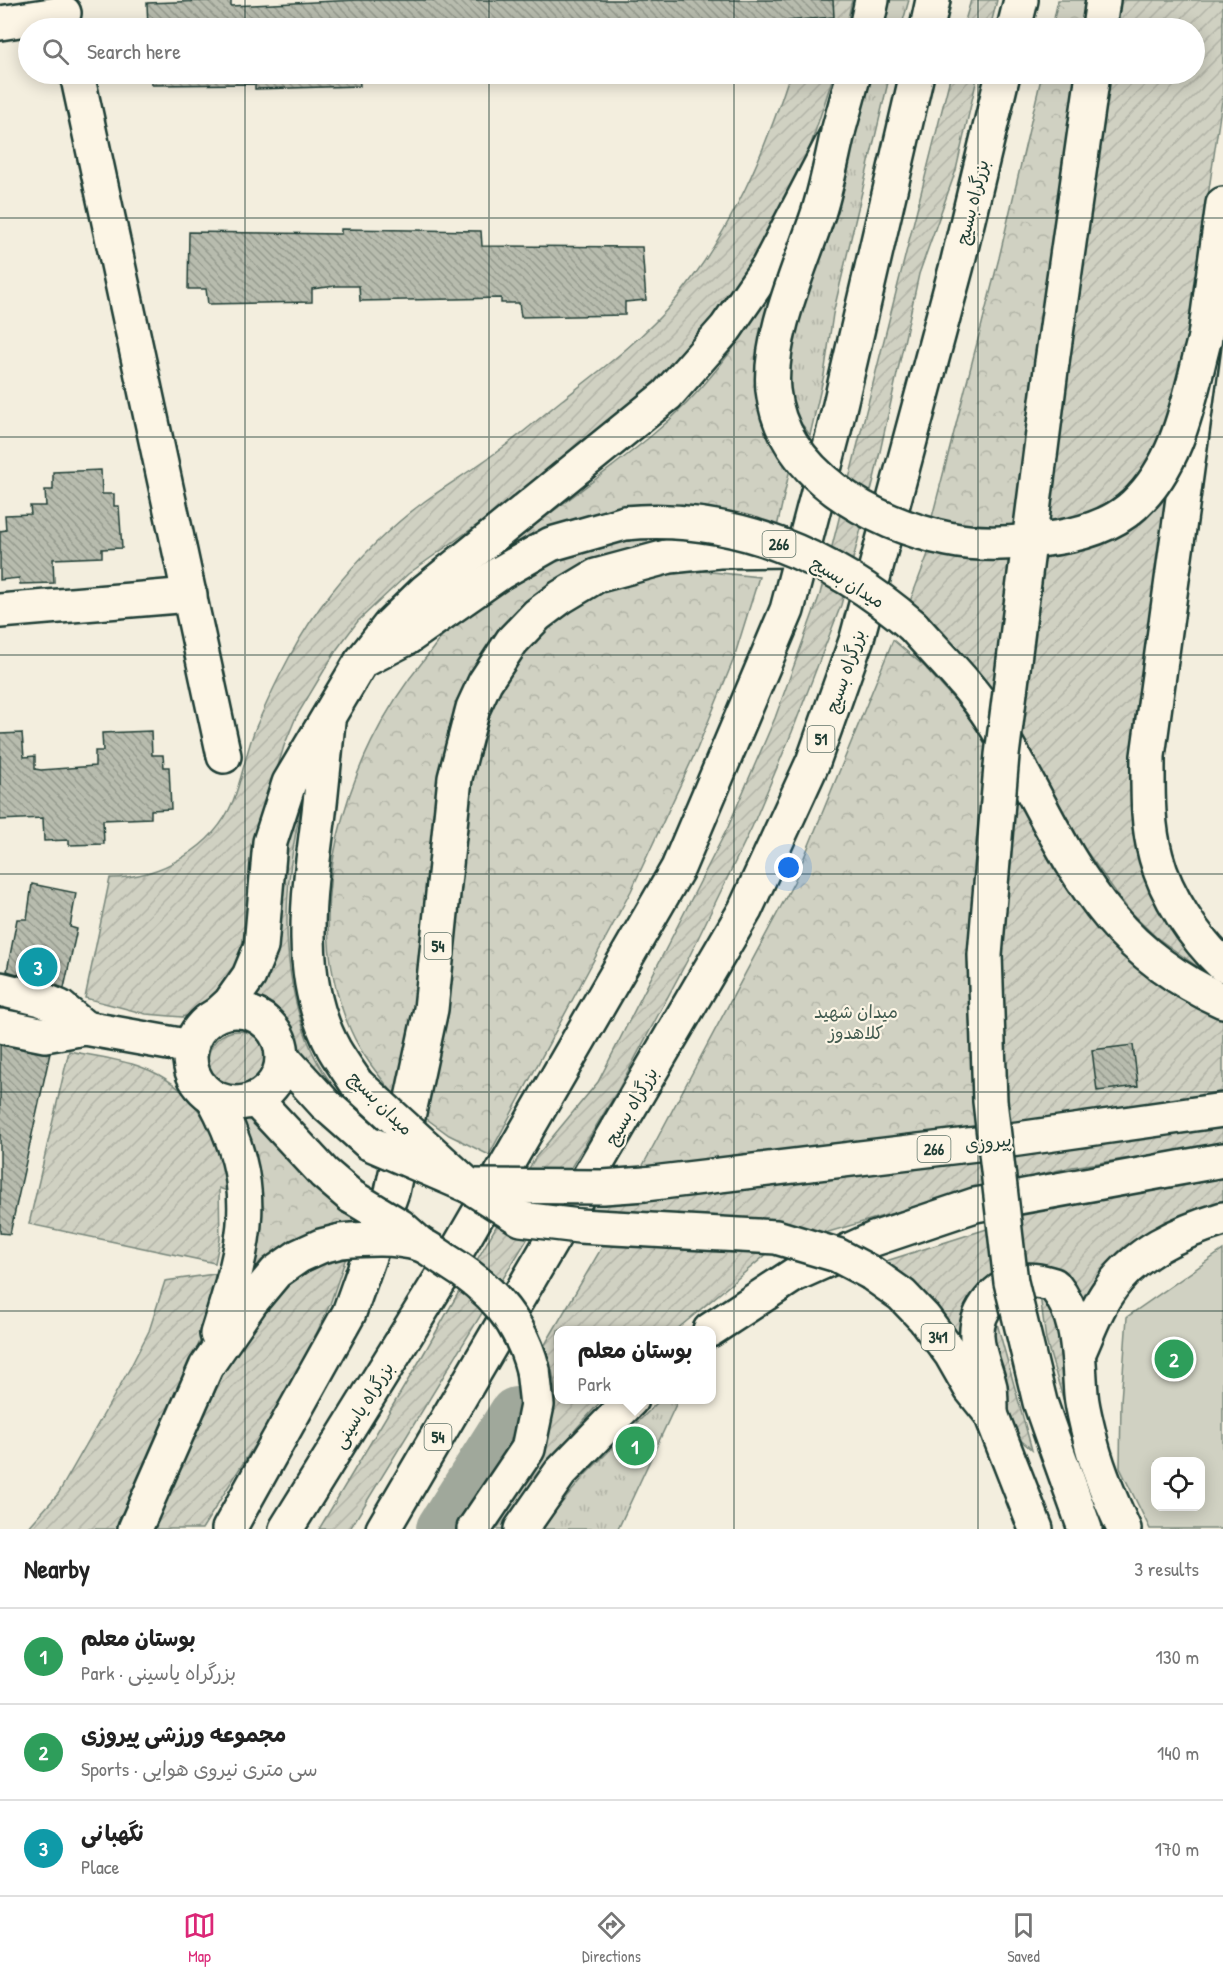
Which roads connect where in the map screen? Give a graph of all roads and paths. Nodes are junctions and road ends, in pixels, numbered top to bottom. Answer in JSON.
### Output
{"nodes":[{"id":1,"x":872,"y":0,"type":"edge"},
{"id":2,"x":933,"y":0,"type":"edge"},
{"id":3,"x":1021,"y":0,"type":"edge"},
{"id":4,"x":1103,"y":0,"type":"edge"},
{"id":5,"x":64,"y":14,"type":"edge"},
{"id":6,"x":36,"y":18,"type":"edge"},
{"id":7,"x":868,"y":18,"type":"edge"},
{"id":8,"x":929,"y":18,"type":"edge"},
{"id":9,"x":1016,"y":18,"type":"edge"},
{"id":10,"x":1100,"y":18,"type":"edge"},
{"id":11,"x":18,"y":20,"type":"edge"},
{"id":12,"x":0,"y":23,"type":"edge"},
{"id":13,"x":79,"y":84,"type":"edge"},
{"id":14,"x":851,"y":84,"type":"edge"},
{"id":15,"x":915,"y":84,"type":"edge"},
{"id":16,"x":1002,"y":84,"type":"edge"},
{"id":17,"x":1092,"y":84,"type":"edge"},
{"id":18,"x":838,"y":132,"type":"junction"},
{"id":19,"x":1223,"y":204,"type":"edge"},
{"id":20,"x":1204,"y":340,"type":"junction"},
{"id":21,"x":792,"y":550,"type":"junction"},
{"id":22,"x":190,"y":595,"type":"junction"},
{"id":23,"x":0,"y":611,"type":"edge"},
{"id":24,"x":361,"y":662,"type":"junction"},
{"id":25,"x":328,"y":721,"type":"junction"},
{"id":26,"x":224,"y":756,"type":"dead end"},
{"id":27,"x":1223,"y":965,"type":"edge"},
{"id":28,"x":0,"y":989,"type":"edge"},
{"id":29,"x":1223,"y":1001,"type":"edge"},
{"id":30,"x":218,"y":1014,"type":"junction"},
{"id":31,"x":0,"y":1026,"type":"edge"},
{"id":32,"x":85,"y":1028,"type":"junction"},
{"id":33,"x":191,"y":1047,"type":"junction"},
{"id":34,"x":283,"y":1058,"type":"junction"},
{"id":35,"x":213,"y":1097,"type":"junction"},
{"id":36,"x":255,"y":1099,"type":"junction"},
{"id":37,"x":1223,"y":1110,"type":"edge"},
{"id":38,"x":1223,"y":1160,"type":"edge"},
{"id":39,"x":469,"y":1186,"type":"junction"},
{"id":40,"x":1223,"y":1219,"type":"edge"},
{"id":41,"x":420,"y":1244,"type":"junction"},
{"id":42,"x":716,"y":1326,"type":"edge"},
{"id":43,"x":492,"y":1345,"type":"joint"},
{"id":44,"x":1080,"y":1350,"type":"junction"},
{"id":45,"x":207,"y":1367,"type":"junction"},
{"id":46,"x":627,"y":1404,"type":"edge"},
{"id":47,"x":991,"y":1414,"type":"junction"},
{"id":48,"x":135,"y":1529,"type":"edge"},
{"id":49,"x":229,"y":1529,"type":"edge"},
{"id":50,"x":286,"y":1529,"type":"edge"},
{"id":51,"x":383,"y":1529,"type":"edge"},
{"id":52,"x":474,"y":1529,"type":"edge"},
{"id":53,"x":521,"y":1529,"type":"edge"},
{"id":54,"x":1036,"y":1529,"type":"edge"},
{"id":55,"x":1085,"y":1529,"type":"edge"},
{"id":56,"x":1124,"y":1529,"type":"edge"}],
"edges":[{"from":1,"to":7,"type":"main road"},
{"from":2,"to":8,"type":"main road"},
{"from":3,"to":9,"type":"main road"},
{"from":4,"to":10,"type":"main road"},
{"from":5,"to":6,"type":"main road"},
{"from":11,"to":12,"type":"main road"},
{"from":13,"to":22,"type":"main road"},
{"from":14,"to":18,"type":"main road"},
{"from":15,"to":50,"type":"main road","name":"بزرگراه یاسینی"},
{"from":16,"to":43,"type":"main road","name":"بزرگراه بسیج","number":"51"},
{"from":17,"to":55,"type":"main road","bridge":true},
{"from":18,"to":20,"type":"main road","bridge":true},
{"from":18,"to":24,"type":"main road"},
{"from":19,"to":20,"type":"main road"},
{"from":20,"to":27,"type":"main road"},
{"from":21,"to":24,"type":"main road","name":"میدان بسیج","number":"266","bridge":true},
{"from":21,"to":29,"type":"main road","name":"میدان بسیج","number":"266","bridge":true},
{"from":21,"to":49,"type":"main road","number":"54"},
{"from":22,"to":23,"type":"main road"},
{"from":22,"to":26,"type":"main road"},
{"from":24,"to":25,"type":"main road"},
{"from":25,"to":30,"type":"main road"},
{"from":25,"to":39,"type":"main road","name":"میدان بسیج","bridge":true},
{"from":28,"to":32,"type":"main road"},
{"from":30,"to":33,"type":"main road"},
{"from":30,"to":34,"type":"main road"},
{"from":31,"to":32,"type":"main road"},
{"from":32,"to":33,"type":"main road"},
{"from":33,"to":35,"type":"main road"},
{"from":34,"to":36,"type":"main road"},
{"from":34,"to":39,"type":"main road","bridge":true},
{"from":35,"to":36,"type":"main road"},
{"from":35,"to":45,"type":"main road"},
{"from":36,"to":41,"type":"main road","bridge":true},
{"from":37,"to":39,"type":"main road","name":"پیروزی","number":"266","bridge":true},
{"from":38,"to":42,"type":"main road"},
{"from":39,"to":47,"type":"main road","number":"341","bridge":true},
{"from":40,"to":44,"type":"main road"},
{"from":41,"to":45,"type":"main road","bridge":true},
{"from":41,"to":52,"type":"main road","bridge":true},
{"from":43,"to":51,"type":"main road","number":"54"},
{"from":44,"to":47,"type":"main road"},
{"from":44,"to":56,"type":"main road"},
{"from":45,"to":48,"type":"main road"},
{"from":46,"to":53,"type":"main road"},
{"from":47,"to":54,"type":"main road","number":"341"}]}
